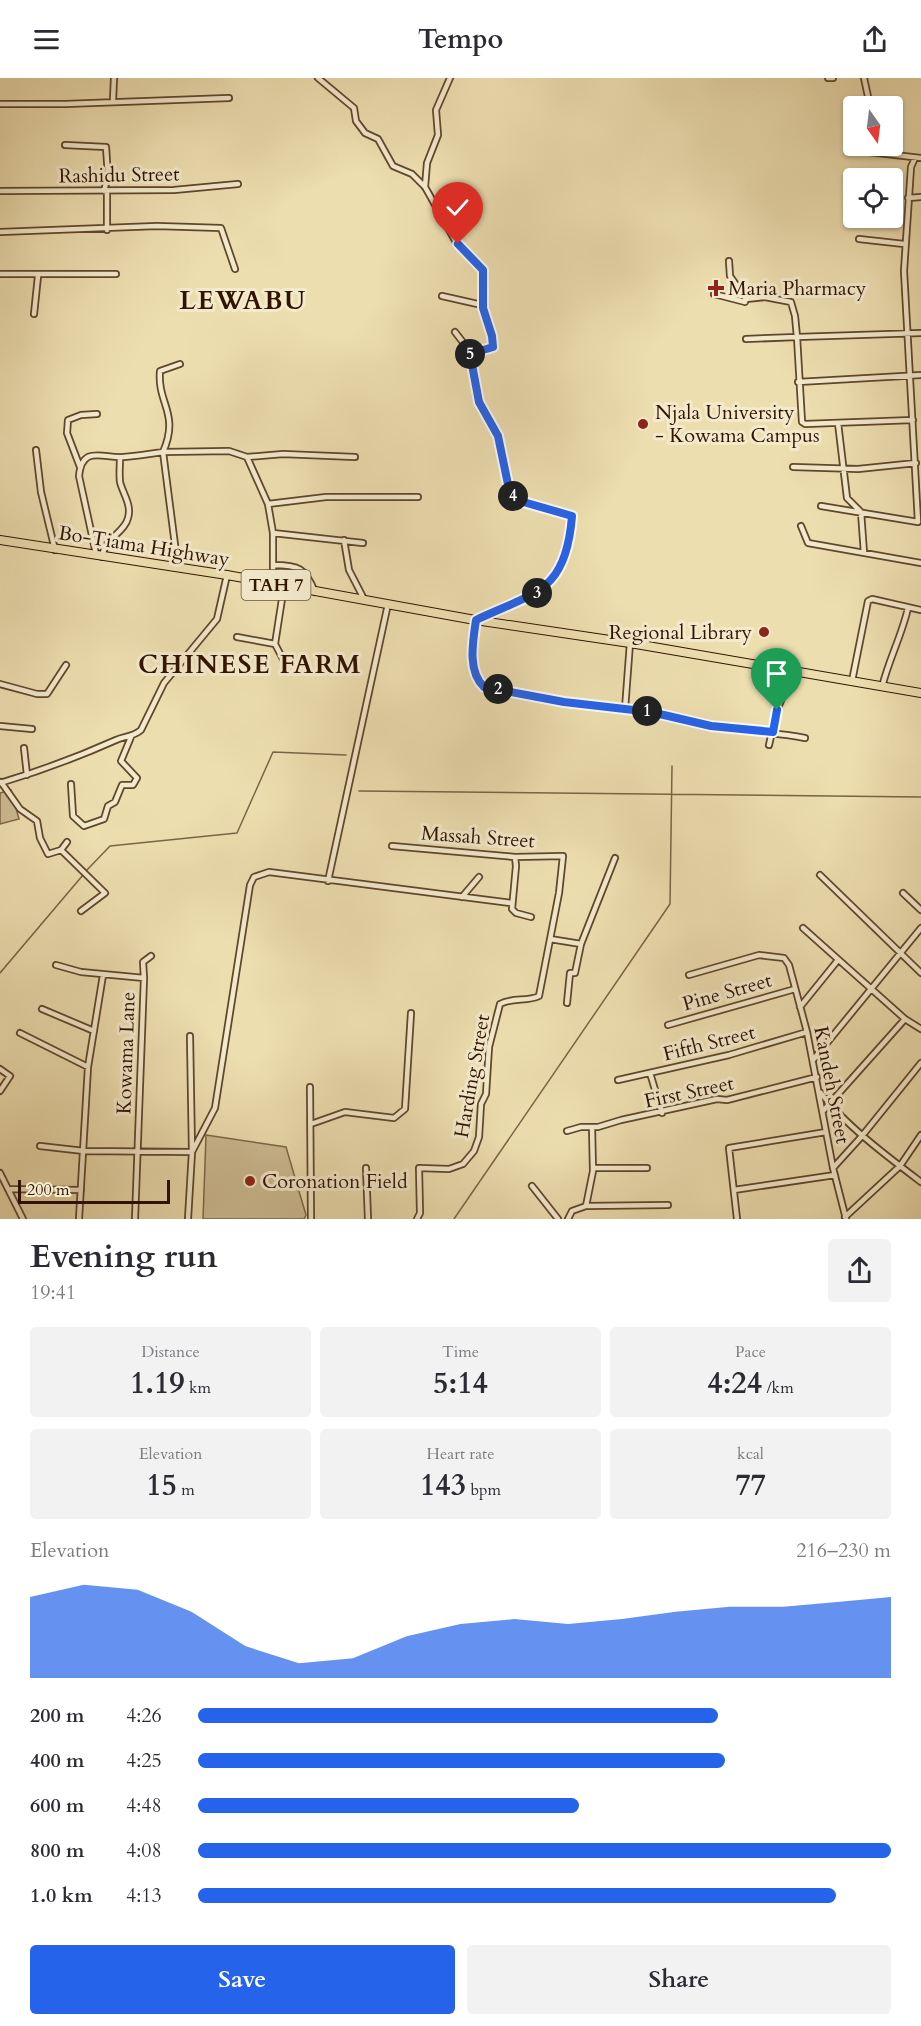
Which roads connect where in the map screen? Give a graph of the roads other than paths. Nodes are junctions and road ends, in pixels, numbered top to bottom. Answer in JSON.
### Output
{"nodes":[{"id":1,"x":114,"y":78,"type":"edge"},
{"id":2,"x":318,"y":78,"type":"edge"},
{"id":3,"x":450,"y":78,"type":"edge"},
{"id":4,"x":828,"y":78,"type":"edge"},
{"id":5,"x":833,"y":78,"type":"edge"},
{"id":6,"x":864,"y":78,"type":"edge"},
{"id":7,"x":868,"y":96,"type":"edge"},
{"id":8,"x":229,"y":98,"type":"dead end"},
{"id":9,"x":113,"y":100,"type":"junction"},
{"id":10,"x":0,"y":104,"type":"edge"},
{"id":11,"x":64,"y":145,"type":"dead end"},
{"id":12,"x":898,"y":156,"type":"edge"},
{"id":13,"x":915,"y":158,"type":"junction"},
{"id":14,"x":921,"y":158,"type":"edge"},
{"id":15,"x":238,"y":184,"type":"dead end"},
{"id":16,"x":425,"y":187,"type":"junction"},
{"id":17,"x":0,"y":191,"type":"edge"},
{"id":18,"x":106,"y":191,"type":"junction"},
{"id":19,"x":921,"y":197,"type":"edge"},
{"id":20,"x":908,"y":198,"type":"junction"},
{"id":21,"x":107,"y":230,"type":"junction"},
{"id":22,"x":0,"y":232,"type":"edge"},
{"id":23,"x":859,"y":238,"type":"dead end"},
{"id":24,"x":904,"y":244,"type":"junction"},
{"id":25,"x":729,"y":261,"type":"dead end"},
{"id":26,"x":234,"y":269,"type":"dead end"},
{"id":27,"x":0,"y":274,"type":"edge"},
{"id":28,"x":116,"y":274,"type":"dead end"},
{"id":29,"x":38,"y":276,"type":"junction"},
{"id":30,"x":714,"y":294,"type":"dead end"},
{"id":31,"x":442,"y":296,"type":"dead end"},
{"id":32,"x":745,"y":300,"type":"junction"},
{"id":33,"x":482,"y":305,"type":"junction"},
{"id":34,"x":34,"y":314,"type":"dead end"},
{"id":35,"x":455,"y":333,"type":"dead end"},
{"id":36,"x":907,"y":333,"type":"junction"},
{"id":37,"x":921,"y":333,"type":"edge"},
{"id":38,"x":797,"y":337,"type":"junction"},
{"id":39,"x":746,"y":339,"type":"dead end"},
{"id":40,"x":470,"y":354,"type":"junction"},
{"id":41,"x":180,"y":364,"type":"dead end"},
{"id":42,"x":921,"y":375,"type":"edge"},
{"id":43,"x":910,"y":376,"type":"junction"},
{"id":44,"x":798,"y":382,"type":"junction"},
{"id":45,"x":97,"y":414,"type":"dead end"},
{"id":46,"x":913,"y":422,"type":"junction"},
{"id":47,"x":838,"y":423,"type":"junction"},
{"id":48,"x":921,"y":423,"type":"edge"},
{"id":49,"x":36,"y":450,"type":"dead end"},
{"id":50,"x":163,"y":452,"type":"junction"},
{"id":51,"x":247,"y":456,"type":"junction"},
{"id":52,"x":355,"y":457,"type":"dead end"},
{"id":53,"x":120,"y":458,"type":"junction"},
{"id":54,"x":916,"y":463,"type":"junction"},
{"id":55,"x":80,"y":467,"type":"junction"},
{"id":56,"x":793,"y":467,"type":"dead end"},
{"id":57,"x":846,"y":469,"type":"junction"},
{"id":58,"x":919,"y":481,"type":"edge"},
{"id":59,"x":418,"y":497,"type":"dead end"},
{"id":60,"x":268,"y":504,"type":"junction"},
{"id":61,"x":821,"y":506,"type":"dead end"},
{"id":62,"x":861,"y":512,"type":"junction"},
{"id":63,"x":920,"y":523,"type":"edge"},
{"id":64,"x":801,"y":526,"type":"dead end"},
{"id":65,"x":273,"y":533,"type":"junction"},
{"id":66,"x":0,"y":540,"type":"edge"},
{"id":67,"x":344,"y":540,"type":"junction"},
{"id":68,"x":363,"y":543,"type":"dead end"},
{"id":69,"x":55,"y":550,"type":"junction"},
{"id":70,"x":864,"y":553,"type":"junction"},
{"id":71,"x":100,"y":556,"type":"junction"},
{"id":72,"x":921,"y":563,"type":"edge"},
{"id":73,"x":273,"y":565,"type":"junction"},
{"id":74,"x":178,"y":568,"type":"junction"},
{"id":75,"x":227,"y":575,"type":"junction"},
{"id":76,"x":273,"y":584,"type":"junction"},
{"id":77,"x":284,"y":586,"type":"junction"},
{"id":78,"x":315,"y":592,"type":"junction"},
{"id":79,"x":364,"y":599,"type":"junction"},
{"id":80,"x":388,"y":604,"type":"junction"},
{"id":81,"x":908,"y":608,"type":"junction"},
{"id":82,"x":921,"y":610,"type":"edge"},
{"id":83,"x":476,"y":620,"type":"junction"},
{"id":84,"x":237,"y":637,"type":"dead end"},
{"id":85,"x":630,"y":643,"type":"junction"},
{"id":86,"x":275,"y":644,"type":"junction"},
{"id":87,"x":66,"y":665,"type":"dead end"},
{"id":88,"x":286,"y":665,"type":"dead end"},
{"id":89,"x":794,"y":671,"type":"junction"},
{"id":90,"x":852,"y":681,"type":"junction"},
{"id":91,"x":0,"y":684,"type":"edge"},
{"id":92,"x":882,"y":687,"type":"junction"},
{"id":93,"x":921,"y":693,"type":"edge"},
{"id":94,"x":626,"y":709,"type":"junction"},
{"id":95,"x":0,"y":726,"type":"edge"},
{"id":96,"x":32,"y":729,"type":"dead end"},
{"id":97,"x":773,"y":732,"type":"junction"},
{"id":98,"x":131,"y":737,"type":"junction"},
{"id":99,"x":805,"y":738,"type":"dead end"},
{"id":100,"x":769,"y":745,"type":"dead end"},
{"id":101,"x":24,"y":748,"type":"dead end"},
{"id":102,"x":27,"y":775,"type":"junction"},
{"id":103,"x":1,"y":782,"type":"edge"},
{"id":104,"x":71,"y":784,"type":"dead end"},
{"id":105,"x":67,"y":842,"type":"dead end"},
{"id":106,"x":392,"y":846,"type":"dead end"},
{"id":107,"x":61,"y":850,"type":"junction"},
{"id":108,"x":563,"y":856,"type":"joint"},
{"id":109,"x":514,"y":857,"type":"junction"},
{"id":110,"x":615,"y":858,"type":"dead end"},
{"id":111,"x":820,"y":874,"type":"dead end"},
{"id":112,"x":468,"y":875,"type":"dead end"},
{"id":113,"x":479,"y":877,"type":"dead end"},
{"id":114,"x":328,"y":881,"type":"junction"},
{"id":115,"x":472,"y":882,"type":"junction"},
{"id":116,"x":903,"y":893,"type":"dead end"},
{"id":117,"x":462,"y":897,"type":"junction"},
{"id":118,"x":511,"y":903,"type":"junction"},
{"id":119,"x":921,"y":910,"type":"edge"},
{"id":120,"x":81,"y":911,"type":"dead end"},
{"id":121,"x":531,"y":917,"type":"dead end"},
{"id":122,"x":803,"y":928,"type":"dead end"},
{"id":123,"x":921,"y":928,"type":"edge"},
{"id":124,"x":550,"y":939,"type":"junction"},
{"id":125,"x":581,"y":944,"type":"junction"},
{"id":126,"x":900,"y":955,"type":"junction"},
{"id":127,"x":151,"y":956,"type":"dead end"},
{"id":128,"x":838,"y":960,"type":"junction"},
{"id":129,"x":56,"y":965,"type":"dead end"},
{"id":130,"x":921,"y":973,"type":"edge"},
{"id":131,"x":104,"y":975,"type":"junction"},
{"id":132,"x":689,"y":975,"type":"dead end"},
{"id":133,"x":144,"y":978,"type":"junction"},
{"id":134,"x":795,"y":989,"type":"junction"},
{"id":135,"x":872,"y":990,"type":"junction"},
{"id":136,"x":567,"y":1004,"type":"dead end"},
{"id":137,"x":800,"y":1007,"type":"junction"},
{"id":138,"x":42,"y":1009,"type":"dead end"},
{"id":139,"x":411,"y":1013,"type":"dead end"},
{"id":140,"x":905,"y":1019,"type":"junction"},
{"id":141,"x":668,"y":1025,"type":"dead end"},
{"id":142,"x":921,"y":1029,"type":"edge"},
{"id":143,"x":94,"y":1031,"type":"junction"},
{"id":144,"x":807,"y":1032,"type":"junction"},
{"id":145,"x":20,"y":1033,"type":"dead end"},
{"id":146,"x":190,"y":1036,"type":"dead end"},
{"id":147,"x":813,"y":1060,"type":"junction"},
{"id":148,"x":921,"y":1063,"type":"edge"},
{"id":149,"x":88,"y":1067,"type":"junction"},
{"id":150,"x":0,"y":1069,"type":"edge"},
{"id":151,"x":650,"y":1073,"type":"junction"},
{"id":152,"x":817,"y":1077,"type":"junction"},
{"id":153,"x":618,"y":1080,"type":"dead end"},
{"id":154,"x":310,"y":1086,"type":"dead end"},
{"id":155,"x":0,"y":1091,"type":"edge"},
{"id":156,"x":820,"y":1091,"type":"junction"},
{"id":157,"x":829,"y":1104,"type":"junction"},
{"id":158,"x":823,"y":1111,"type":"junction"},
{"id":159,"x":662,"y":1113,"type":"junction"},
{"id":160,"x":311,"y":1124,"type":"junction"},
{"id":161,"x":592,"y":1127,"type":"junction"},
{"id":162,"x":567,"y":1131,"type":"dead end"},
{"id":163,"x":826,"y":1132,"type":"junction"},
{"id":164,"x":921,"y":1135,"type":"edge"},
{"id":165,"x":862,"y":1136,"type":"junction"},
{"id":166,"x":40,"y":1146,"type":"dead end"},
{"id":167,"x":139,"y":1150,"type":"junction"},
{"id":168,"x":84,"y":1151,"type":"junction"},
{"id":169,"x":192,"y":1152,"type":"junction"},
{"id":170,"x":900,"y":1166,"type":"junction"},
{"id":171,"x":366,"y":1168,"type":"dead end"},
{"id":172,"x":593,"y":1168,"type":"junction"},
{"id":173,"x":646,"y":1168,"type":"dead end"},
{"id":174,"x":833,"y":1168,"type":"junction"},
{"id":175,"x":0,"y":1173,"type":"edge"},
{"id":176,"x":835,"y":1175,"type":"junction"},
{"id":177,"x":921,"y":1182,"type":"edge"},
{"id":178,"x":532,"y":1186,"type":"dead end"},
{"id":179,"x":8,"y":1189,"type":"junction"},
{"id":180,"x":81,"y":1190,"type":"junction"},
{"id":181,"x":734,"y":1191,"type":"junction"},
{"id":182,"x":668,"y":1205,"type":"dead end"},
{"id":183,"x":586,"y":1206,"type":"junction"},
{"id":184,"x":845,"y":1218,"type":"edge"},
{"id":185,"x":23,"y":1219,"type":"edge"},
{"id":186,"x":79,"y":1219,"type":"edge"},
{"id":187,"x":135,"y":1219,"type":"edge"},
{"id":188,"x":188,"y":1219,"type":"edge"},
{"id":189,"x":311,"y":1219,"type":"edge"},
{"id":190,"x":368,"y":1219,"type":"edge"},
{"id":191,"x":417,"y":1219,"type":"edge"},
{"id":192,"x":558,"y":1219,"type":"edge"},
{"id":193,"x":568,"y":1219,"type":"edge"},
{"id":194,"x":737,"y":1219,"type":"edge"}],
"edges":[{"from":1,"to":9,"type":"street"},
{"from":2,"to":16,"type":"street"},
{"from":3,"to":16,"type":"street"},
{"from":4,"to":5,"type":"street"},
{"from":6,"to":7,"type":"street"},
{"from":8,"to":9,"type":"street"},
{"from":9,"to":10,"type":"street"},
{"from":11,"to":18,"type":"street"},
{"from":12,"to":13,"type":"street"},
{"from":13,"to":14,"type":"street"},
{"from":13,"to":20,"type":"street"},
{"from":15,"to":18,"type":"street","name":"Rashidu Street"},
{"from":16,"to":33,"type":"street"},
{"from":17,"to":18,"type":"street","name":"Rashidu Street"},
{"from":18,"to":21,"type":"street"},
{"from":19,"to":20,"type":"street"},
{"from":20,"to":24,"type":"street"},
{"from":21,"to":22,"type":"street"},
{"from":21,"to":26,"type":"street"},
{"from":23,"to":24,"type":"street"},
{"from":24,"to":36,"type":"street"},
{"from":25,"to":32,"type":"street"},
{"from":27,"to":29,"type":"street"},
{"from":28,"to":29,"type":"street"},
{"from":29,"to":34,"type":"street"},
{"from":30,"to":32,"type":"street"},
{"from":31,"to":33,"type":"street"},
{"from":32,"to":38,"type":"street"},
{"from":33,"to":40,"type":"street"},
{"from":35,"to":40,"type":"street"},
{"from":36,"to":37,"type":"street"},
{"from":36,"to":38,"type":"street"},
{"from":36,"to":43,"type":"street"},
{"from":38,"to":39,"type":"street"},
{"from":38,"to":44,"type":"street"},
{"from":40,"to":83,"type":"street"},
{"from":41,"to":50,"type":"street"},
{"from":42,"to":43,"type":"street"},
{"from":43,"to":44,"type":"street"},
{"from":43,"to":46,"type":"street"},
{"from":44,"to":47,"type":"street"},
{"from":45,"to":55,"type":"street"},
{"from":46,"to":47,"type":"street"},
{"from":46,"to":48,"type":"street"},
{"from":46,"to":54,"type":"street"},
{"from":47,"to":57,"type":"street"},
{"from":49,"to":69,"type":"street"},
{"from":50,"to":51,"type":"street"},
{"from":50,"to":53,"type":"street"},
{"from":50,"to":74,"type":"street"},
{"from":51,"to":52,"type":"street"},
{"from":51,"to":60,"type":"street"},
{"from":53,"to":55,"type":"street"},
{"from":53,"to":71,"type":"street"},
{"from":54,"to":57,"type":"street"},
{"from":54,"to":58,"type":"street"},
{"from":55,"to":71,"type":"street"},
{"from":56,"to":57,"type":"street"},
{"from":57,"to":62,"type":"street"},
{"from":58,"to":63,"type":"street"},
{"from":59,"to":60,"type":"street"},
{"from":60,"to":65,"type":"street"},
{"from":61,"to":62,"type":"street"},
{"from":62,"to":63,"type":"street"},
{"from":62,"to":70,"type":"street"},
{"from":64,"to":70,"type":"street"},
{"from":65,"to":67,"type":"street"},
{"from":65,"to":73,"type":"street"},
{"from":66,"to":69,"type":"highway","name":"Bo-Tiama Highway","number":"TAH 7"},
{"from":67,"to":68,"type":"street"},
{"from":67,"to":79,"type":"street"},
{"from":69,"to":71,"type":"highway","name":"Bo-Tiama Highway","number":"TAH 7"},
{"from":70,"to":72,"type":"street"},
{"from":71,"to":74,"type":"highway","name":"Bo-Tiama Highway","number":"TAH 7"},
{"from":73,"to":76,"type":"street"},
{"from":73,"to":78,"type":"street"},
{"from":74,"to":75,"type":"highway","name":"Bo-Tiama Highway","number":"TAH 7"},
{"from":75,"to":76,"type":"highway","name":"Bo-Tiama Highway","number":"TAH 7"},
{"from":75,"to":98,"type":"street"},
{"from":76,"to":77,"type":"highway","name":"Bo-Tiama Highway","number":"TAH 7"},
{"from":77,"to":78,"type":"highway","name":"Bo-Tiama Highway","number":"TAH 7"},
{"from":77,"to":86,"type":"street"},
{"from":78,"to":79,"type":"highway","name":"Bo-Tiama Highway","number":"TAH 7"},
{"from":79,"to":80,"type":"highway","name":"Bo-Tiama Highway","number":"TAH 7"},
{"from":80,"to":83,"type":"highway","name":"Bo-Tiama Highway","number":"TAH 7"},
{"from":80,"to":114,"type":"street"},
{"from":81,"to":82,"type":"street"},
{"from":81,"to":90,"type":"street"},
{"from":81,"to":92,"type":"street"},
{"from":83,"to":85,"type":"highway","name":"Bo-Tiama Highway","number":"TAH 7"},
{"from":83,"to":94,"type":"street"},
{"from":84,"to":86,"type":"street"},
{"from":85,"to":89,"type":"highway","name":"Bo-Tiama Highway","number":"TAH 7"},
{"from":85,"to":94,"type":"street"},
{"from":86,"to":88,"type":"street"},
{"from":87,"to":91,"type":"street"},
{"from":89,"to":90,"type":"highway","name":"Bo-Tiama Highway","number":"TAH 7"},
{"from":89,"to":97,"type":"street"},
{"from":90,"to":92,"type":"highway","name":"Bo-Tiama Highway","number":"TAH 7"},
{"from":92,"to":93,"type":"highway","name":"Bo-Tiama Highway","number":"TAH 7"},
{"from":94,"to":97,"type":"street"},
{"from":95,"to":96,"type":"street"},
{"from":97,"to":99,"type":"street"},
{"from":97,"to":100,"type":"street"},
{"from":98,"to":102,"type":"street"},
{"from":98,"to":104,"type":"street"},
{"from":101,"to":102,"type":"street"},
{"from":102,"to":103,"type":"street"},
{"from":103,"to":107,"type":"street"},
{"from":105,"to":107,"type":"street"},
{"from":106,"to":109,"type":"street","name":"Massah Street"},
{"from":107,"to":120,"type":"street"},
{"from":108,"to":109,"type":"street","name":"Massah Street"},
{"from":108,"to":124,"type":"street","name":"Harding Street"},
{"from":109,"to":118,"type":"street"},
{"from":110,"to":125,"type":"street"},
{"from":111,"to":126,"type":"street"},
{"from":112,"to":115,"type":"street"},
{"from":113,"to":115,"type":"street"},
{"from":114,"to":117,"type":"street"},
{"from":114,"to":169,"type":"street"},
{"from":115,"to":117,"type":"street"},
{"from":116,"to":119,"type":"street"},
{"from":117,"to":118,"type":"street"},
{"from":118,"to":121,"type":"street"},
{"from":122,"to":128,"type":"street"},
{"from":123,"to":126,"type":"street"},
{"from":124,"to":125,"type":"street"},
{"from":124,"to":191,"type":"street","name":"Harding Street"},
{"from":125,"to":136,"type":"street"},
{"from":126,"to":130,"type":"street"},
{"from":126,"to":135,"type":"street"},
{"from":127,"to":133,"type":"street"},
{"from":128,"to":135,"type":"street"},
{"from":128,"to":137,"type":"street"},
{"from":129,"to":131,"type":"street","name":"Kowama Lane"},
{"from":131,"to":133,"type":"street","name":"Kowama Lane"},
{"from":131,"to":143,"type":"street"},
{"from":132,"to":134,"type":"street","name":"Kandeh Street"},
{"from":133,"to":167,"type":"street","name":"Kowama Lane"},
{"from":134,"to":137,"type":"street","name":"Kandeh Street"},
{"from":134,"to":141,"type":"street","name":"Pine Street"},
{"from":135,"to":140,"type":"street"},
{"from":135,"to":147,"type":"street"},
{"from":137,"to":144,"type":"street","name":"Kandeh Street"},
{"from":138,"to":143,"type":"street"},
{"from":139,"to":160,"type":"street"},
{"from":140,"to":142,"type":"street"},
{"from":140,"to":157,"type":"street"},
{"from":143,"to":149,"type":"street"},
{"from":144,"to":147,"type":"street","name":"Kandeh Street"},
{"from":144,"to":151,"type":"street","name":"Fifth Street"},
{"from":145,"to":149,"type":"street"},
{"from":146,"to":169,"type":"street"},
{"from":147,"to":152,"type":"street","name":"Kandeh Street"},
{"from":148,"to":165,"type":"street"},
{"from":149,"to":168,"type":"street"},
{"from":150,"to":155,"type":"street"},
{"from":151,"to":153,"type":"street","name":"Fifth Street"},
{"from":151,"to":159,"type":"street"},
{"from":152,"to":156,"type":"street","name":"Kandeh Street"},
{"from":152,"to":159,"type":"street","name":"First Street"},
{"from":154,"to":160,"type":"street"},
{"from":156,"to":157,"type":"street"},
{"from":156,"to":158,"type":"street","name":"Kandeh Street"},
{"from":157,"to":158,"type":"street"},
{"from":157,"to":165,"type":"street"},
{"from":158,"to":163,"type":"street","name":"Kandeh Street"},
{"from":159,"to":161,"type":"street","name":"First Street"},
{"from":160,"to":189,"type":"street"},
{"from":161,"to":162,"type":"street","name":"First Street"},
{"from":161,"to":172,"type":"street"},
{"from":163,"to":174,"type":"street","name":"Kandeh Street"},
{"from":163,"to":181,"type":"street"},
{"from":164,"to":170,"type":"street"},
{"from":165,"to":170,"type":"street"},
{"from":165,"to":174,"type":"street"},
{"from":166,"to":168,"type":"street"},
{"from":167,"to":168,"type":"street"},
{"from":167,"to":169,"type":"street"},
{"from":167,"to":187,"type":"street","name":"Kowama Lane"},
{"from":168,"to":180,"type":"street"},
{"from":169,"to":188,"type":"street"},
{"from":170,"to":177,"type":"street"},
{"from":170,"to":184,"type":"street"},
{"from":171,"to":190,"type":"street"},
{"from":172,"to":173,"type":"street"},
{"from":172,"to":183,"type":"street"},
{"from":174,"to":176,"type":"street","name":"Kandeh Street"},
{"from":175,"to":179,"type":"street"},
{"from":176,"to":181,"type":"street"},
{"from":176,"to":184,"type":"street","name":"Kandeh Street"},
{"from":178,"to":192,"type":"street"},
{"from":179,"to":180,"type":"street"},
{"from":179,"to":185,"type":"street"},
{"from":180,"to":186,"type":"street"},
{"from":181,"to":194,"type":"street"},
{"from":182,"to":183,"type":"street"},
{"from":183,"to":193,"type":"street"}]}
